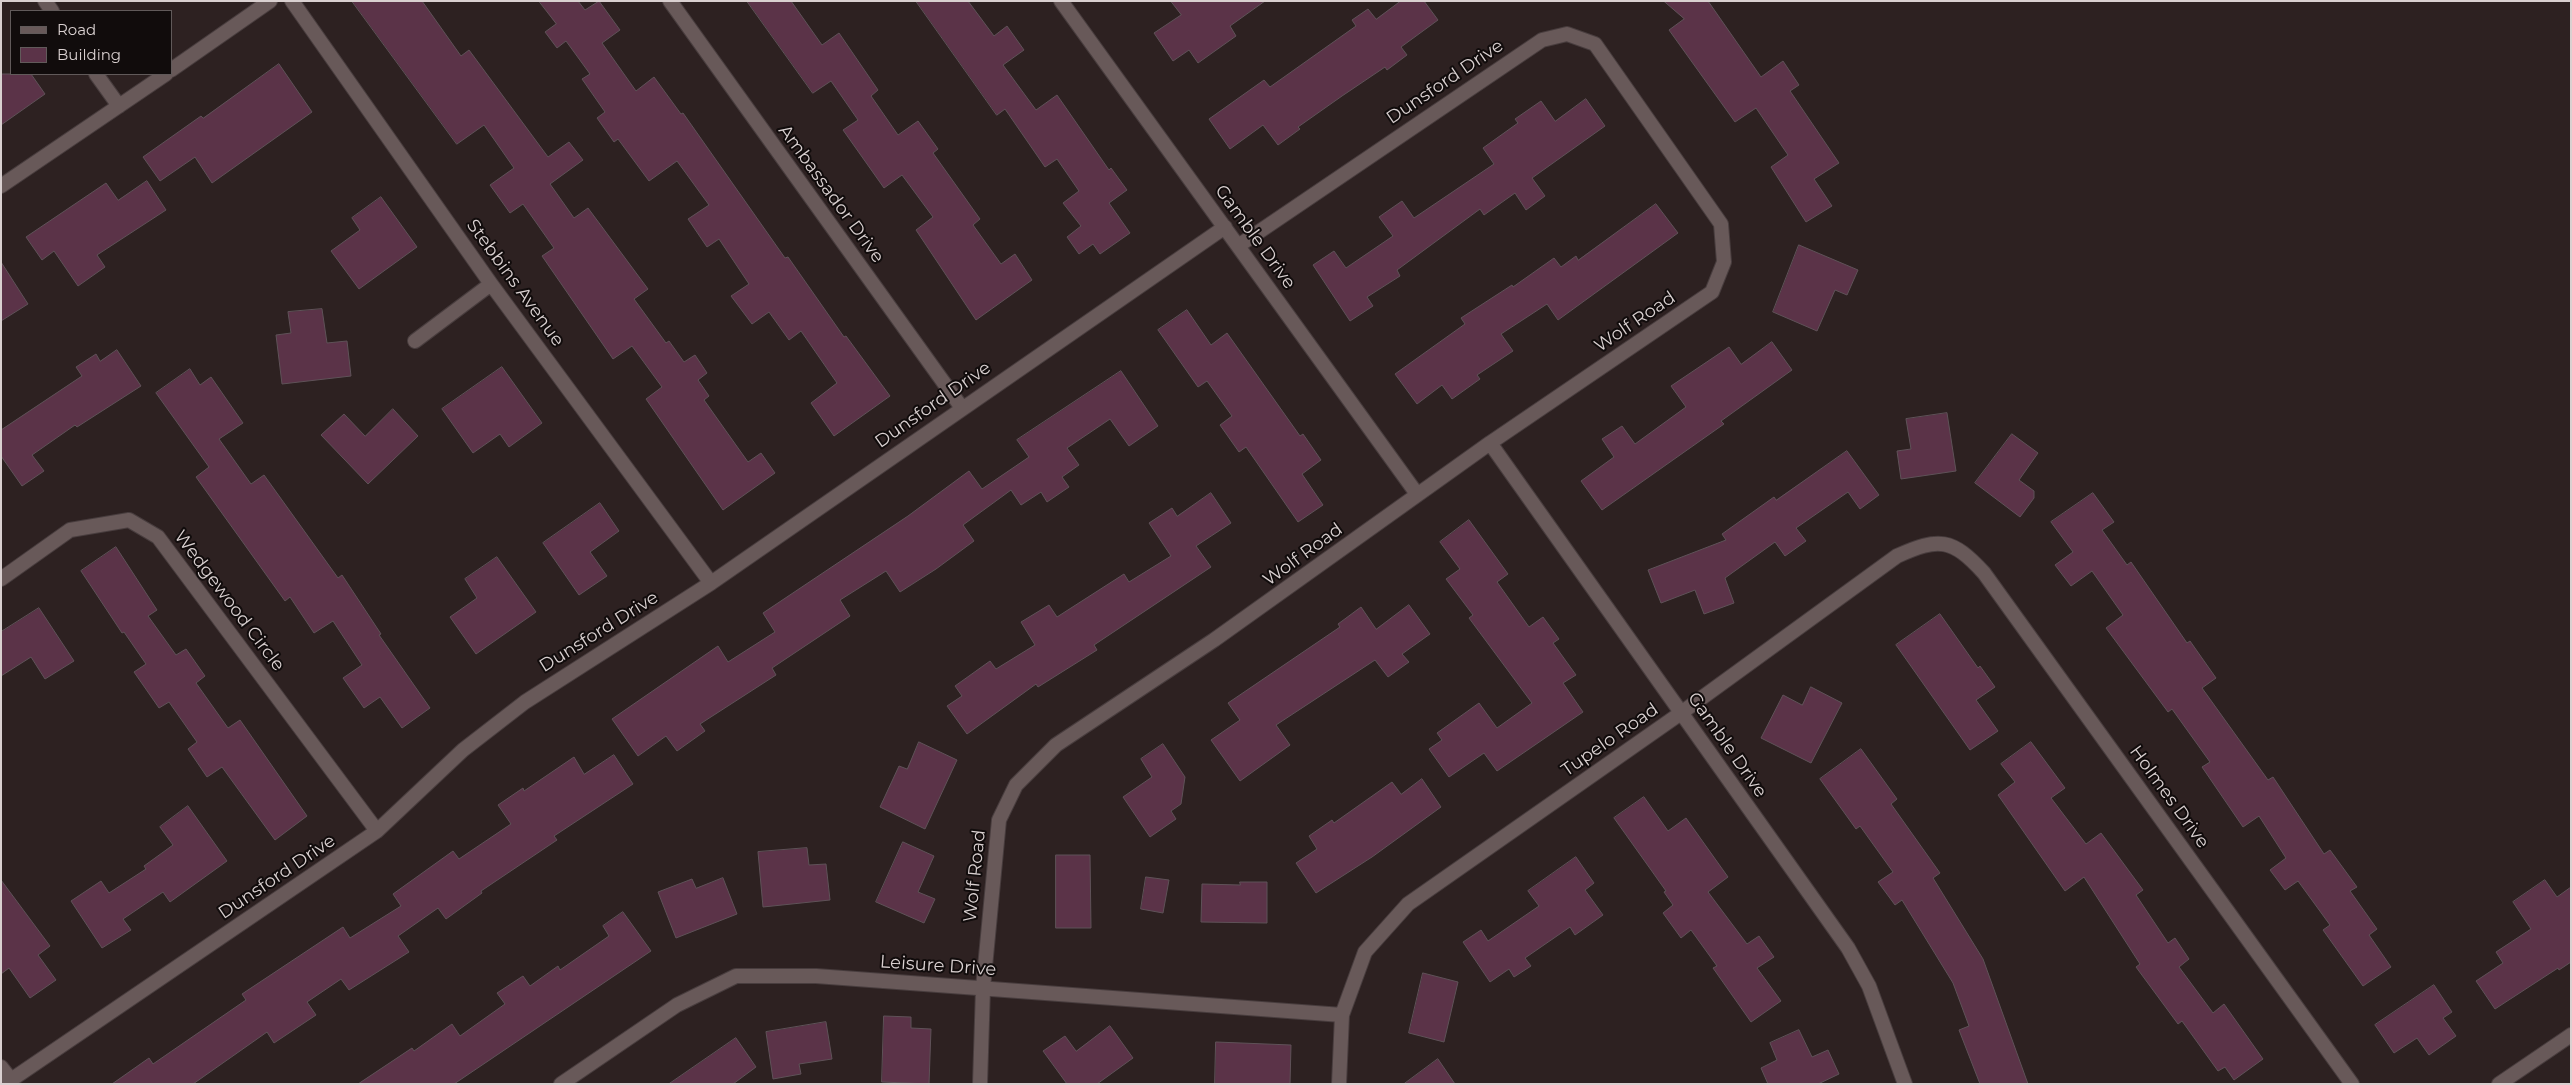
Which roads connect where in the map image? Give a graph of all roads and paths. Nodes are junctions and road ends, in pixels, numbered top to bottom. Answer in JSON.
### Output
{"nodes":[{"id":1,"x":270,"y":1,"type":"edge"},
{"id":2,"x":292,"y":1,"type":"edge"},
{"id":3,"x":670,"y":1,"type":"edge"},
{"id":4,"x":1061,"y":1,"type":"edge"},
{"id":5,"x":172,"y":69,"type":"edge"},
{"id":6,"x":97,"y":75,"type":"edge"},
{"id":7,"x":165,"y":75,"type":"edge"},
{"id":8,"x":119,"y":106,"type":"junction"},
{"id":9,"x":1655,"y":129,"type":"joint"},
{"id":10,"x":1,"y":186,"type":"edge"},
{"id":11,"x":1225,"y":227,"type":"junction"},
{"id":12,"x":1238,"y":246,"type":"junction"},
{"id":13,"x":492,"y":284,"type":"junction"},
{"id":14,"x":415,"y":341,"type":"dead end"},
{"id":15,"x":962,"y":408,"type":"junction"},
{"id":16,"x":1490,"y":443,"type":"junction"},
{"id":17,"x":1417,"y":494,"type":"junction"},
{"id":18,"x":1945,"y":543,"type":"joint"},
{"id":19,"x":1,"y":579,"type":"edge"},
{"id":20,"x":711,"y":583,"type":"junction"},
{"id":21,"x":1681,"y":713,"type":"junction"},
{"id":22,"x":378,"y":831,"type":"junction"},
{"id":23,"x":983,"y":988,"type":"junction"},
{"id":24,"x":1342,"y":1015,"type":"junction"},
{"id":25,"x":2571,"y":1035,"type":"edge"},
{"id":26,"x":1,"y":1067,"type":"edge"},
{"id":27,"x":8,"y":1082,"type":"edge"},
{"id":28,"x":562,"y":1084,"type":"edge"},
{"id":29,"x":980,"y":1084,"type":"edge"},
{"id":30,"x":1339,"y":1084,"type":"edge"},
{"id":31,"x":1905,"y":1084,"type":"edge"},
{"id":32,"x":2352,"y":1084,"type":"edge"},
{"id":33,"x":2499,"y":1084,"type":"edge"}],
"edges":[{"from":1,"to":5,"type":"street"},
{"from":2,"to":13,"type":"street","name":"Stebbins Avenue"},
{"from":3,"to":15,"type":"street","name":"Ambassador Drive"},
{"from":4,"to":11,"type":"street","name":"Gamble Drive"},
{"from":6,"to":8,"type":"street"},
{"from":7,"to":8,"type":"street"},
{"from":8,"to":10,"type":"street"},
{"from":9,"to":12,"type":"street","name":"Dunsford Drive"},
{"from":9,"to":16,"type":"street","name":"Wolf Road"},
{"from":11,"to":12,"type":"street","name":"Gamble Drive"},
{"from":11,"to":15,"type":"street","name":"Dunsford Drive"},
{"from":12,"to":17,"type":"street","name":"Gamble Drive"},
{"from":13,"to":14,"type":"street"},
{"from":13,"to":20,"type":"street","name":"Stebbins Avenue"},
{"from":15,"to":20,"type":"street","name":"Dunsford Drive"},
{"from":16,"to":17,"type":"street","name":"Wolf Road"},
{"from":16,"to":21,"type":"street","name":"Gamble Drive"},
{"from":17,"to":23,"type":"street","name":"Wolf Road"},
{"from":18,"to":21,"type":"street","name":"Tupelo Road"},
{"from":18,"to":32,"type":"street","name":"Holmes Drive"},
{"from":19,"to":22,"type":"street","name":"Wedgewood Circle"},
{"from":20,"to":22,"type":"street","name":"Dunsford Drive"},
{"from":21,"to":24,"type":"street","name":"Tupelo Road"},
{"from":21,"to":31,"type":"street","name":"Gamble Drive"},
{"from":22,"to":27,"type":"street","name":"Dunsford Drive"},
{"from":23,"to":24,"type":"street","name":"Leisure Drive"},
{"from":23,"to":28,"type":"street","name":"Leisure Drive"},
{"from":23,"to":29,"type":"street","name":"Wolf Road"},
{"from":24,"to":30,"type":"street","name":"Tupelo Road"},
{"from":25,"to":33,"type":"street"},
{"from":26,"to":27,"type":"street"}]}
